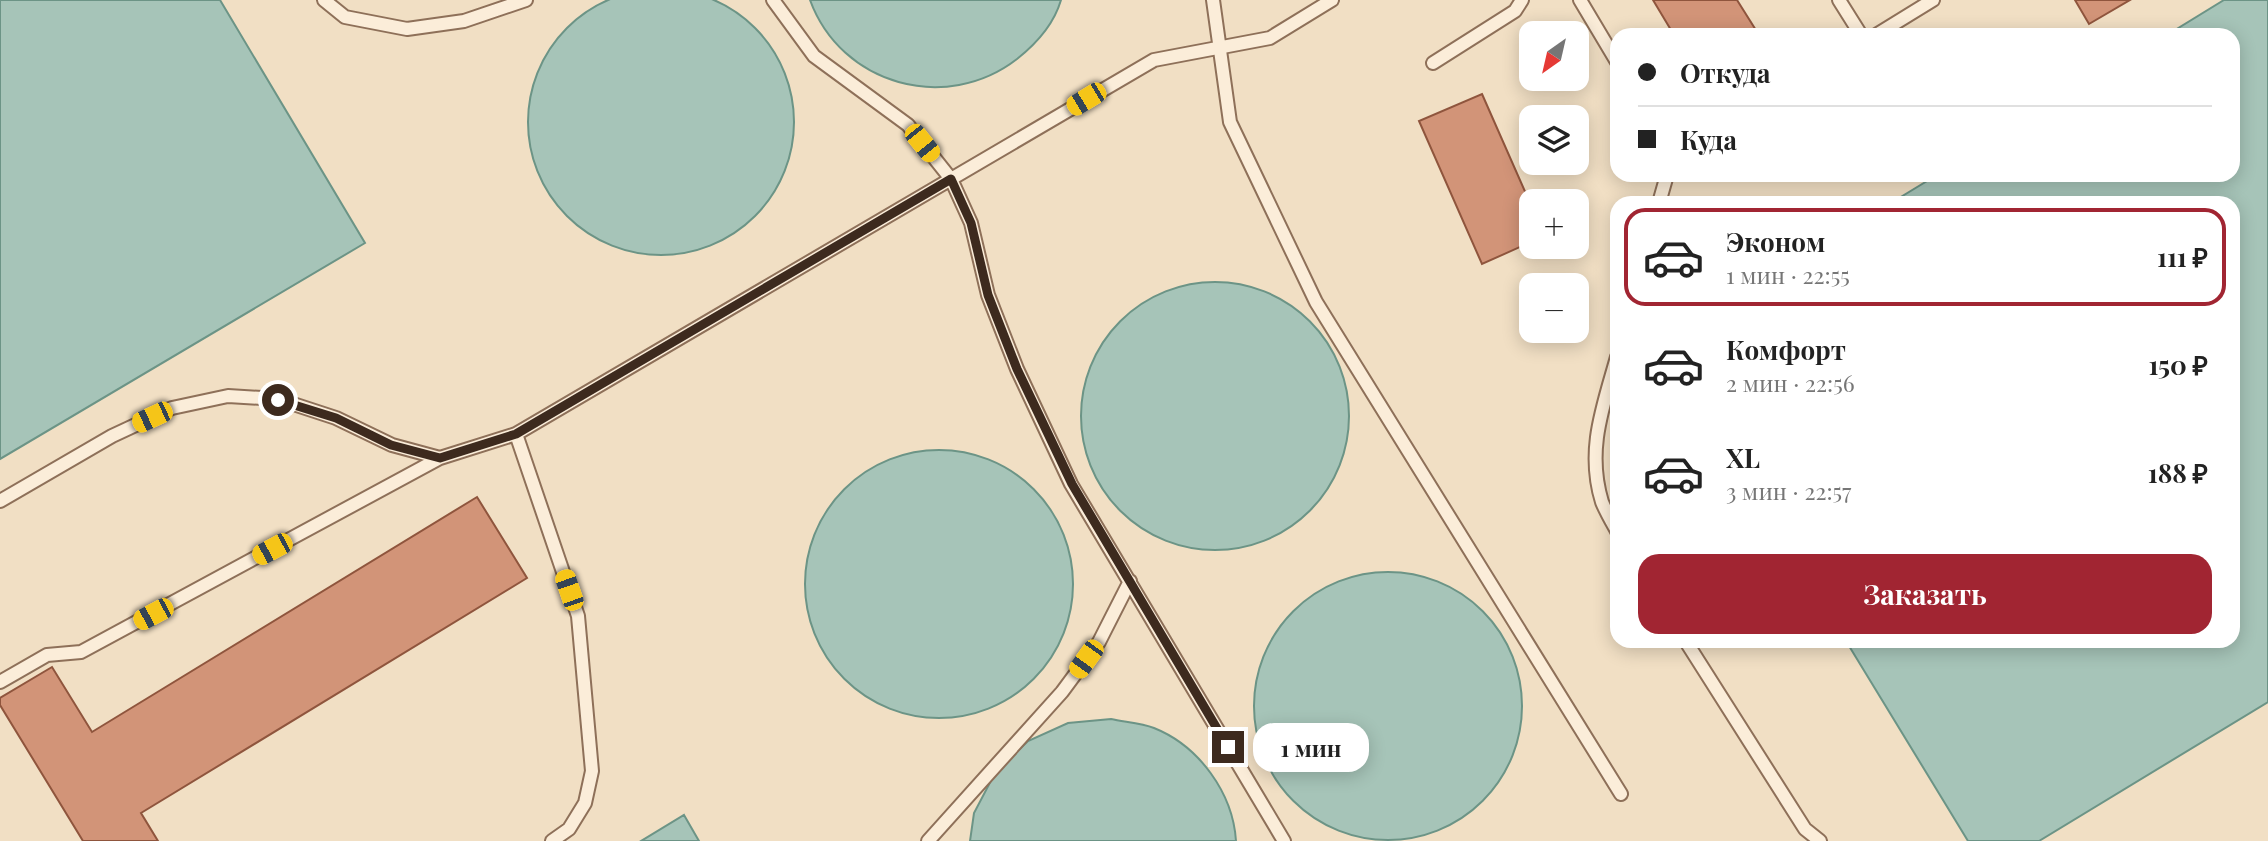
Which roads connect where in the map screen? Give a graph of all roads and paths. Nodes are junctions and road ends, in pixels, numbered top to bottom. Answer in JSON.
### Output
{"nodes":[{"id":1,"x":324,"y":0,"type":"edge"},
{"id":2,"x":526,"y":0,"type":"edge"},
{"id":3,"x":773,"y":0,"type":"edge"},
{"id":4,"x":1213,"y":0,"type":"edge"},
{"id":5,"x":1332,"y":0,"type":"edge"},
{"id":6,"x":1522,"y":0,"type":"edge"},
{"id":7,"x":1580,"y":0,"type":"edge"},
{"id":8,"x":1839,"y":0,"type":"edge"},
{"id":9,"x":1933,"y":0,"type":"edge"},
{"id":10,"x":1857,"y":28,"type":"edge"},
{"id":11,"x":1887,"y":28,"type":"edge"},
{"id":12,"x":1220,"y":47,"type":"junction"},
{"id":13,"x":1610,"y":50,"type":"edge"},
{"id":14,"x":1433,"y":63,"type":"dead end"},
{"id":15,"x":951,"y":179,"type":"junction"},
{"id":16,"x":1610,"y":381,"type":"edge"},
{"id":17,"x":516,"y":434,"type":"junction"},
{"id":18,"x":440,"y":458,"type":"junction"},
{"id":19,"x":0,"y":501,"type":"edge"},
{"id":20,"x":1610,"y":518,"type":"edge"},
{"id":21,"x":1130,"y":581,"type":"junction"},
{"id":22,"x":1690,"y":648,"type":"edge"},
{"id":23,"x":0,"y":682,"type":"edge"},
{"id":24,"x":1621,"y":794,"type":"dead end"},
{"id":25,"x":552,"y":841,"type":"edge"},
{"id":26,"x":928,"y":841,"type":"edge"},
{"id":27,"x":1284,"y":841,"type":"edge"},
{"id":28,"x":1820,"y":841,"type":"edge"}],
"edges":[{"from":1,"to":2,"type":"lane"},
{"from":3,"to":15,"type":"lane"},
{"from":4,"to":12,"type":"lane"},
{"from":5,"to":12,"type":"lane"},
{"from":6,"to":14,"type":"lane"},
{"from":7,"to":13,"type":"lane"},
{"from":8,"to":10,"type":"lane"},
{"from":9,"to":11,"type":"lane"},
{"from":12,"to":15,"type":"lane"},
{"from":12,"to":24,"type":"lane"},
{"from":15,"to":17,"type":"lane"},
{"from":15,"to":21,"type":"lane"},
{"from":16,"to":20,"type":"lane"},
{"from":17,"to":18,"type":"lane"},
{"from":17,"to":25,"type":"lane"},
{"from":18,"to":19,"type":"lane"},
{"from":18,"to":23,"type":"lane"},
{"from":21,"to":26,"type":"lane"},
{"from":21,"to":27,"type":"lane"},
{"from":22,"to":28,"type":"lane"}]}
